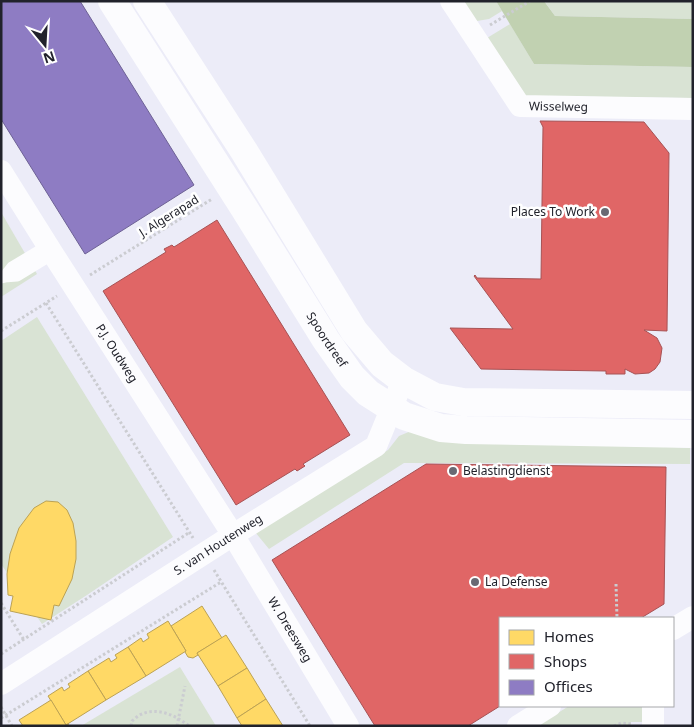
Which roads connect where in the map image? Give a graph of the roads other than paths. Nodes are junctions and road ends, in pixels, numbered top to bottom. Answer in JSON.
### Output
{"nodes":[{"id":1,"x":112,"y":1,"type":"edge"},
{"id":2,"x":147,"y":1,"type":"edge"},
{"id":3,"x":451,"y":1,"type":"edge"},
{"id":4,"x":693,"y":109,"type":"edge"},
{"id":5,"x":1,"y":171,"type":"edge"},
{"id":6,"x":50,"y":250,"type":"junction"},
{"id":7,"x":3,"y":277,"type":"edge"},
{"id":8,"x":403,"y":380,"type":"junction"},
{"id":9,"x":687,"y":405,"type":"edge"},
{"id":10,"x":391,"y":408,"type":"junction"},
{"id":11,"x":685,"y":434,"type":"edge"},
{"id":12,"x":233,"y":535,"type":"junction"},
{"id":13,"x":693,"y":617,"type":"edge"},
{"id":14,"x":674,"y":628,"type":"edge"},
{"id":15,"x":1,"y":684,"type":"edge"},
{"id":16,"x":548,"y":707,"type":"edge"},
{"id":17,"x":653,"y":707,"type":"edge"},
{"id":18,"x":348,"y":726,"type":"edge"},
{"id":19,"x":518,"y":726,"type":"edge"},
{"id":20,"x":653,"y":726,"type":"edge"}],
"edges":[{"from":1,"to":10,"type":"main road","name":"Spoordreef"},
{"from":2,"to":8,"type":"main road"},
{"from":3,"to":4,"type":"street","name":"Wisselweg"},
{"from":5,"to":6,"type":"street","name":"P.J. Oudweg"},
{"from":6,"to":7,"type":"lane"},
{"from":6,"to":12,"type":"street","name":"P.J. Oudweg"},
{"from":8,"to":9,"type":"main road"},
{"from":8,"to":10,"type":"street","name":"S. van Houtenweg"},
{"from":10,"to":11,"type":"main road","name":"Spoordreef"},
{"from":10,"to":12,"type":"street","name":"S. van Houtenweg"},
{"from":12,"to":15,"type":"street","name":"S. van Houtenweg"},
{"from":12,"to":18,"type":"street","name":"W. Dreesweg"},
{"from":13,"to":14,"type":"street"},
{"from":16,"to":19,"type":"street"},
{"from":17,"to":20,"type":"street"}]}
